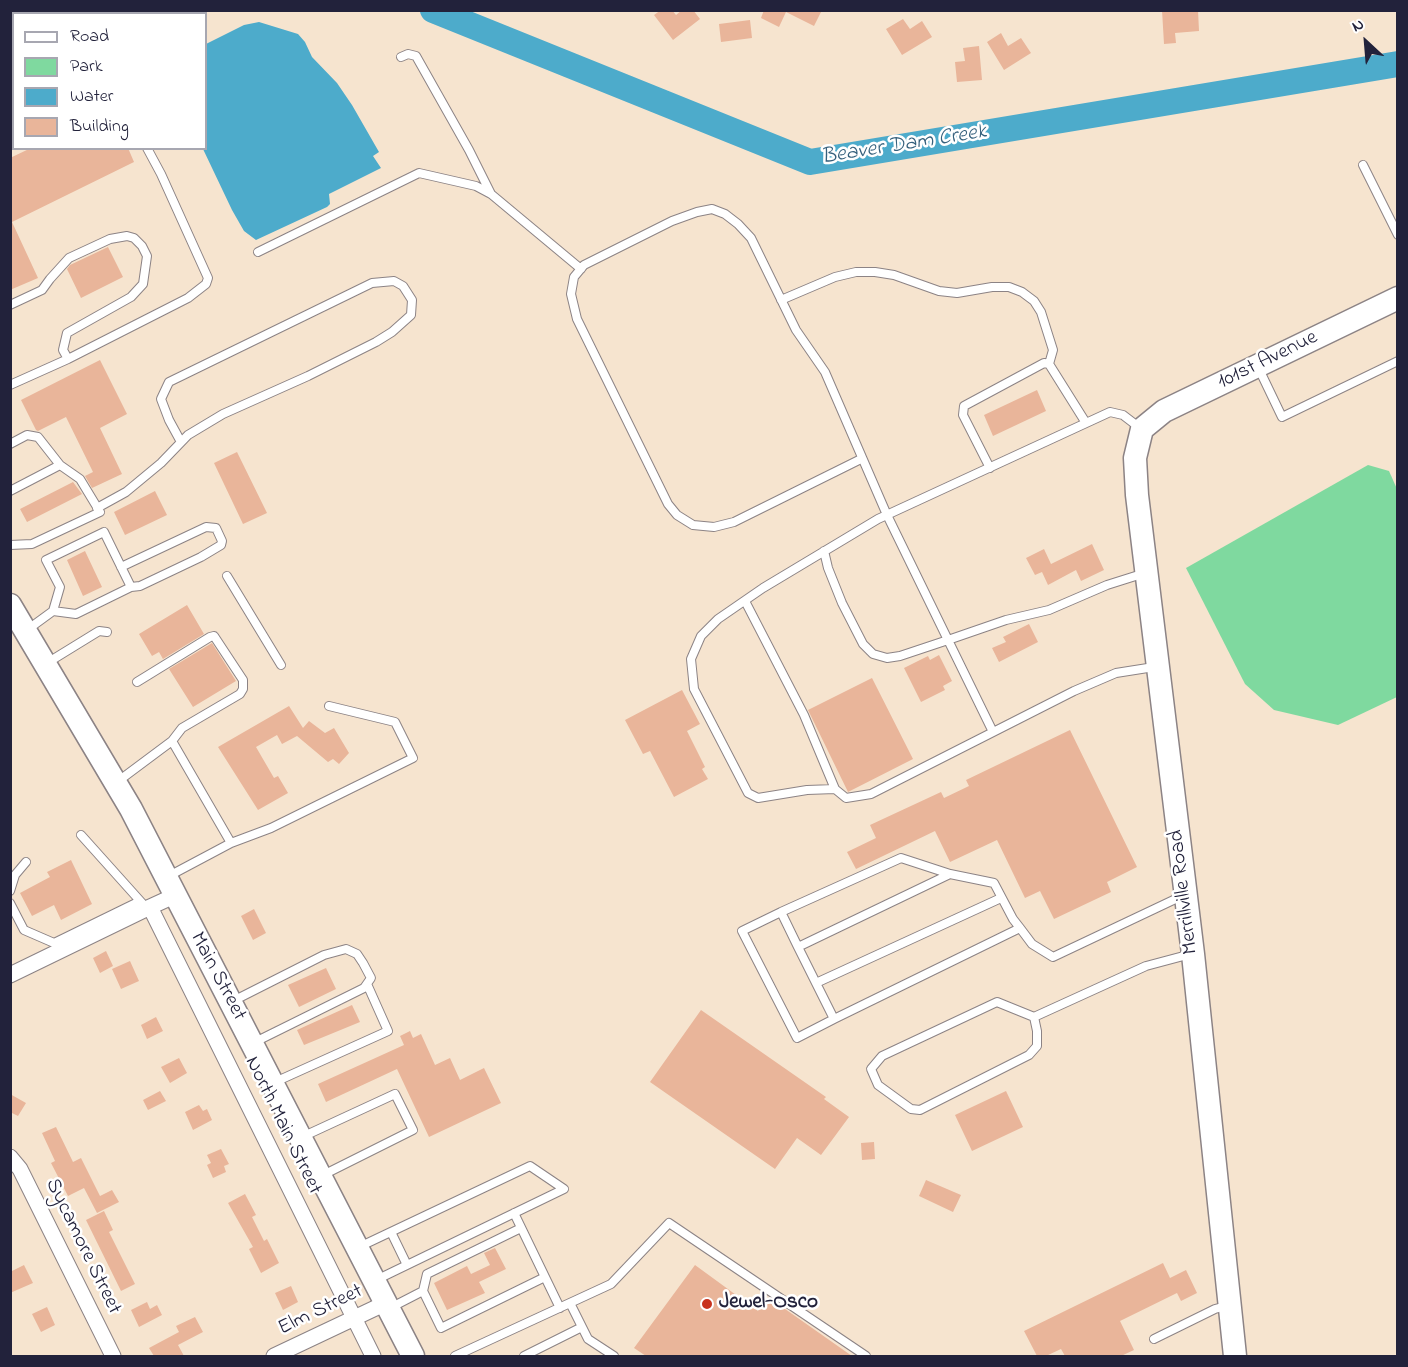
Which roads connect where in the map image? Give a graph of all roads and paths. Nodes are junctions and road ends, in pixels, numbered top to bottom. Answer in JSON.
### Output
{"nodes":[{"id":1,"x":401,"y":57,"type":"dead end"},
{"id":2,"x":148,"y":150,"type":"edge"},
{"id":3,"x":1363,"y":165,"type":"dead end"},
{"id":4,"x":491,"y":194,"type":"junction"},
{"id":5,"x":1398,"y":235,"type":"edge"},
{"id":6,"x":258,"y":252,"type":"dead end"},
{"id":7,"x":581,"y":269,"type":"junction"},
{"id":8,"x":1398,"y":298,"type":"edge"},
{"id":9,"x":782,"y":300,"type":"junction"},
{"id":10,"x":10,"y":305,"type":"edge"},
{"id":11,"x":68,"y":359,"type":"junction"},
{"id":12,"x":1398,"y":361,"type":"edge"},
{"id":13,"x":1049,"y":364,"type":"junction"},
{"id":14,"x":1258,"y":366,"type":"junction"},
{"id":15,"x":10,"y":385,"type":"edge"},
{"id":16,"x":1086,"y":423,"type":"junction"},
{"id":17,"x":1142,"y":429,"type":"junction"},
{"id":18,"x":182,"y":442,"type":"junction"},
{"id":19,"x":10,"y":444,"type":"edge"},
{"id":20,"x":861,"y":459,"type":"junction"},
{"id":21,"x":60,"y":465,"type":"junction"},
{"id":22,"x":990,"y":468,"type":"junction"},
{"id":23,"x":10,"y":491,"type":"edge"},
{"id":24,"x":97,"y":508,"type":"junction"},
{"id":25,"x":887,"y":515,"type":"junction"},
{"id":26,"x":10,"y":545,"type":"edge"},
{"id":27,"x":824,"y":551,"type":"junction"},
{"id":28,"x":121,"y":567,"type":"junction"},
{"id":29,"x":1147,"y":573,"type":"junction"},
{"id":30,"x":227,"y":576,"type":"dead end"},
{"id":31,"x":131,"y":587,"type":"junction"},
{"id":32,"x":745,"y":601,"type":"junction"},
{"id":33,"x":10,"y":605,"type":"edge"},
{"id":34,"x":53,"y":611,"type":"junction"},
{"id":35,"x":26,"y":631,"type":"junction"},
{"id":36,"x":107,"y":632,"type":"dead end"},
{"id":37,"x":948,"y":640,"type":"junction"},
{"id":38,"x":45,"y":664,"type":"junction"},
{"id":39,"x":281,"y":665,"type":"dead end"},
{"id":40,"x":1159,"y":666,"type":"junction"},
{"id":41,"x":137,"y":682,"type":"dead end"},
{"id":42,"x":329,"y":706,"type":"dead end"},
{"id":43,"x":993,"y":732,"type":"junction"},
{"id":44,"x":172,"y":741,"type":"junction"},
{"id":45,"x":116,"y":783,"type":"junction"},
{"id":46,"x":835,"y":789,"type":"junction"},
{"id":47,"x":81,"y":836,"type":"dead end"},
{"id":48,"x":231,"y":843,"type":"junction"},
{"id":49,"x":26,"y":862,"type":"dead end"},
{"id":50,"x":950,"y":874,"type":"junction"},
{"id":51,"x":170,"y":887,"type":"junction"},
{"id":52,"x":10,"y":891,"type":"edge"},
{"id":53,"x":1186,"y":894,"type":"junction"},
{"id":54,"x":1001,"y":898,"type":"junction"},
{"id":55,"x":10,"y":903,"type":"edge"},
{"id":56,"x":146,"y":906,"type":"junction"},
{"id":57,"x":781,"y":912,"type":"junction"},
{"id":58,"x":1020,"y":928,"type":"junction"},
{"id":59,"x":798,"y":947,"type":"junction"},
{"id":60,"x":1193,"y":954,"type":"junction"},
{"id":61,"x":10,"y":975,"type":"edge"},
{"id":62,"x":816,"y":983,"type":"junction"},
{"id":63,"x":367,"y":984,"type":"junction"},
{"id":64,"x":230,"y":1002,"type":"junction"},
{"id":65,"x":1034,"y":1017,"type":"junction"},
{"id":66,"x":834,"y":1019,"type":"junction"},
{"id":67,"x":252,"y":1043,"type":"junction"},
{"id":68,"x":272,"y":1083,"type":"junction"},
{"id":69,"x":301,"y":1138,"type":"junction"},
{"id":70,"x":10,"y":1157,"type":"edge"},
{"id":71,"x":320,"y":1176,"type":"junction"},
{"id":72,"x":514,"y":1213,"type":"junction"},
{"id":73,"x":521,"y":1228,"type":"junction"},
{"id":74,"x":391,"y":1232,"type":"junction"},
{"id":75,"x":357,"y":1248,"type":"junction"},
{"id":76,"x":407,"y":1265,"type":"junction"},
{"id":77,"x":545,"y":1277,"type":"junction"},
{"id":78,"x":374,"y":1280,"type":"junction"},
{"id":79,"x":423,"y":1292,"type":"junction"},
{"id":80,"x":570,"y":1303,"type":"junction"},
{"id":81,"x":387,"y":1305,"type":"junction"},
{"id":82,"x":1230,"y":1305,"type":"junction"},
{"id":83,"x":560,"y":1308,"type":"junction"},
{"id":84,"x":354,"y":1318,"type":"junction"},
{"id":85,"x":582,"y":1328,"type":"junction"},
{"id":86,"x":1154,"y":1339,"type":"dead end"},
{"id":87,"x":113,"y":1356,"type":"edge"},
{"id":88,"x":274,"y":1356,"type":"edge"},
{"id":89,"x":373,"y":1356,"type":"edge"},
{"id":90,"x":412,"y":1356,"type":"edge"},
{"id":91,"x":459,"y":1356,"type":"edge"},
{"id":92,"x":524,"y":1356,"type":"edge"},
{"id":93,"x":614,"y":1356,"type":"edge"},
{"id":94,"x":866,"y":1356,"type":"edge"},
{"id":95,"x":1235,"y":1356,"type":"edge"}],
"edges":[{"from":1,"to":4,"type":"lane"},
{"from":2,"to":11,"type":"lane"},
{"from":3,"to":5,"type":"lane"},
{"from":4,"to":6,"type":"lane"},
{"from":4,"to":7,"type":"lane"},
{"from":7,"to":9,"type":"lane"},
{"from":7,"to":20,"type":"lane"},
{"from":8,"to":14,"type":"street","name":"101st Avenue"},
{"from":9,"to":13,"type":"lane"},
{"from":9,"to":20,"type":"lane"},
{"from":10,"to":11,"type":"lane"},
{"from":11,"to":15,"type":"lane"},
{"from":12,"to":14,"type":"lane"},
{"from":13,"to":16,"type":"lane"},
{"from":13,"to":22,"type":"lane"},
{"from":14,"to":17,"type":"street","name":"101st Avenue"},
{"from":16,"to":17,"type":"lane"},
{"from":16,"to":22,"type":"lane"},
{"from":17,"to":29,"type":"street","name":"Merrillville Road"},
{"from":18,"to":18,"type":"lane"},
{"from":18,"to":24,"type":"lane"},
{"from":19,"to":21,"type":"lane"},
{"from":20,"to":25,"type":"lane"},
{"from":21,"to":23,"type":"lane"},
{"from":21,"to":24,"type":"lane"},
{"from":22,"to":25,"type":"lane"},
{"from":24,"to":26,"type":"lane"},
{"from":25,"to":27,"type":"lane"},
{"from":25,"to":37,"type":"lane"},
{"from":27,"to":32,"type":"lane"},
{"from":27,"to":37,"type":"lane"},
{"from":28,"to":31,"type":"lane"},
{"from":28,"to":31,"type":"lane"},
{"from":28,"to":34,"type":"lane"},
{"from":29,"to":37,"type":"lane"},
{"from":29,"to":40,"type":"street","name":"Merrillville Road"},
{"from":30,"to":39,"type":"lane"},
{"from":31,"to":34,"type":"lane"},
{"from":32,"to":46,"type":"lane"},
{"from":32,"to":46,"type":"lane"},
{"from":33,"to":35,"type":"street","name":"Main Street"},
{"from":34,"to":35,"type":"lane"},
{"from":35,"to":38,"type":"street","name":"Main Street"},
{"from":36,"to":38,"type":"lane"},
{"from":37,"to":43,"type":"lane"},
{"from":38,"to":45,"type":"street","name":"Main Street"},
{"from":40,"to":43,"type":"lane"},
{"from":40,"to":53,"type":"street","name":"Merrillville Road"},
{"from":41,"to":44,"type":"lane"},
{"from":42,"to":48,"type":"lane"},
{"from":43,"to":46,"type":"lane"},
{"from":44,"to":45,"type":"lane"},
{"from":44,"to":48,"type":"lane"},
{"from":45,"to":51,"type":"street","name":"Main Street"},
{"from":47,"to":56,"type":"lane"},
{"from":48,"to":51,"type":"lane"},
{"from":49,"to":52,"type":"lane"},
{"from":50,"to":54,"type":"lane"},
{"from":50,"to":57,"type":"lane"},
{"from":50,"to":59,"type":"lane"},
{"from":51,"to":56,"type":"street"},
{"from":51,"to":64,"type":"street","name":"Main Street"},
{"from":53,"to":58,"type":"lane"},
{"from":53,"to":60,"type":"street","name":"Merrillville Road"},
{"from":54,"to":58,"type":"lane"},
{"from":54,"to":62,"type":"lane"},
{"from":55,"to":56,"type":"lane"},
{"from":56,"to":61,"type":"street"},
{"from":56,"to":84,"type":"street","name":"North Main Street"},
{"from":57,"to":59,"type":"lane"},
{"from":57,"to":66,"type":"lane"},
{"from":58,"to":66,"type":"lane"},
{"from":59,"to":62,"type":"lane"},
{"from":60,"to":65,"type":"lane"},
{"from":60,"to":82,"type":"street","name":"Merrillville Road"},
{"from":62,"to":66,"type":"lane"},
{"from":63,"to":64,"type":"lane"},
{"from":63,"to":67,"type":"lane"},
{"from":63,"to":68,"type":"lane"},
{"from":64,"to":67,"type":"street","name":"Main Street"},
{"from":65,"to":65,"type":"lane"},
{"from":67,"to":68,"type":"street","name":"Main Street"},
{"from":68,"to":69,"type":"street","name":"Main Street"},
{"from":69,"to":71,"type":"street","name":"Main Street"},
{"from":69,"to":71,"type":"lane"},
{"from":70,"to":87,"type":"street","name":"Sycamore Street"},
{"from":71,"to":75,"type":"street","name":"Main Street"},
{"from":72,"to":73,"type":"lane"},
{"from":72,"to":74,"type":"lane"},
{"from":72,"to":76,"type":"lane"},
{"from":73,"to":77,"type":"lane"},
{"from":73,"to":79,"type":"lane"},
{"from":74,"to":75,"type":"lane"},
{"from":74,"to":76,"type":"lane"},
{"from":75,"to":78,"type":"street","name":"Main Street"},
{"from":76,"to":78,"type":"lane"},
{"from":77,"to":79,"type":"lane"},
{"from":77,"to":83,"type":"lane"},
{"from":78,"to":81,"type":"street","name":"Main Street"},
{"from":79,"to":81,"type":"lane"},
{"from":80,"to":83,"type":"lane"},
{"from":80,"to":85,"type":"lane"},
{"from":80,"to":94,"type":"lane"},
{"from":81,"to":84,"type":"street","name":"Elm Street"},
{"from":81,"to":90,"type":"street","name":"Main Street"},
{"from":82,"to":86,"type":"lane"},
{"from":82,"to":95,"type":"street","name":"Merrillville Road"},
{"from":83,"to":91,"type":"lane"},
{"from":84,"to":88,"type":"street","name":"Elm Street"},
{"from":84,"to":89,"type":"street","name":"North Main Street"},
{"from":85,"to":92,"type":"lane"},
{"from":85,"to":93,"type":"lane"}]}
